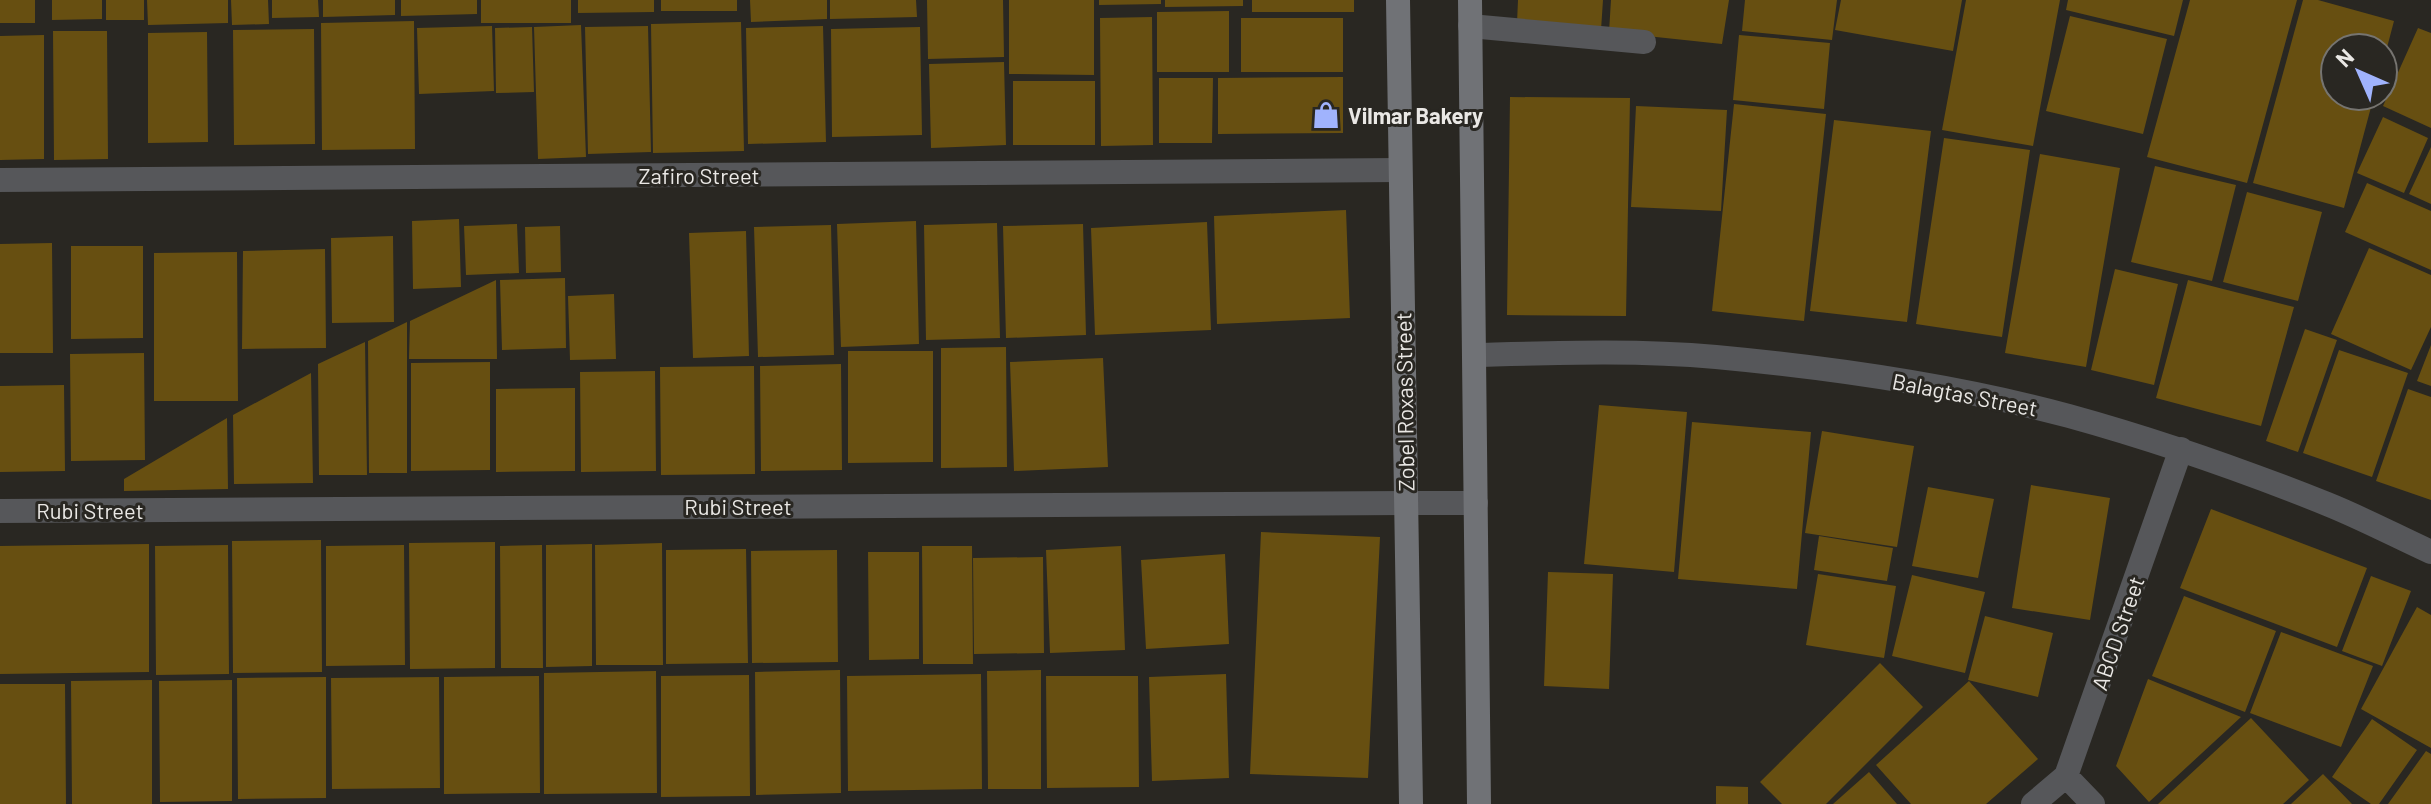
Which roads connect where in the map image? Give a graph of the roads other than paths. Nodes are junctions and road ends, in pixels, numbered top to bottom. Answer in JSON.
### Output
{"nodes":[{"id":1,"x":1398,"y":0,"type":"edge"},
{"id":2,"x":1470,"y":0,"type":"edge"},
{"id":3,"x":1470,"y":26,"type":"junction"},
{"id":4,"x":1644,"y":42,"type":"dead end"},
{"id":5,"x":1399,"y":170,"type":"junction"},
{"id":6,"x":0,"y":180,"type":"edge"},
{"id":7,"x":1474,"y":355,"type":"junction"},
{"id":8,"x":2181,"y":449,"type":"junction"},
{"id":9,"x":1407,"y":503,"type":"junction"},
{"id":10,"x":1476,"y":503,"type":"junction"},
{"id":11,"x":0,"y":511,"type":"edge"},
{"id":12,"x":2431,"y":552,"type":"edge"},
{"id":13,"x":2066,"y":776,"type":"junction"},
{"id":14,"x":1411,"y":804,"type":"edge"},
{"id":15,"x":1479,"y":804,"type":"edge"},
{"id":16,"x":2033,"y":804,"type":"edge"},
{"id":17,"x":2093,"y":804,"type":"edge"}],
"edges":[{"from":1,"to":5,"type":"main road","name":"Zobel Roxas Street"},
{"from":2,"to":3,"type":"main road"},
{"from":3,"to":4,"type":"street"},
{"from":3,"to":7,"type":"main road"},
{"from":5,"to":6,"type":"street","name":"Zafiro Street"},
{"from":5,"to":9,"type":"main road","name":"Zobel Roxas Street"},
{"from":7,"to":8,"type":"street","name":"Balagtas Street"},
{"from":7,"to":10,"type":"main road"},
{"from":8,"to":12,"type":"street","name":"Balagtas Street"},
{"from":8,"to":13,"type":"street","name":"ABCD Street"},
{"from":9,"to":10,"type":"street","name":"Rubi Street"},
{"from":9,"to":11,"type":"street","name":"Rubi Street"},
{"from":9,"to":14,"type":"main road","name":"Zobel Roxas Street"},
{"from":10,"to":15,"type":"main road"},
{"from":13,"to":16,"type":"street"},
{"from":13,"to":17,"type":"street"}]}
